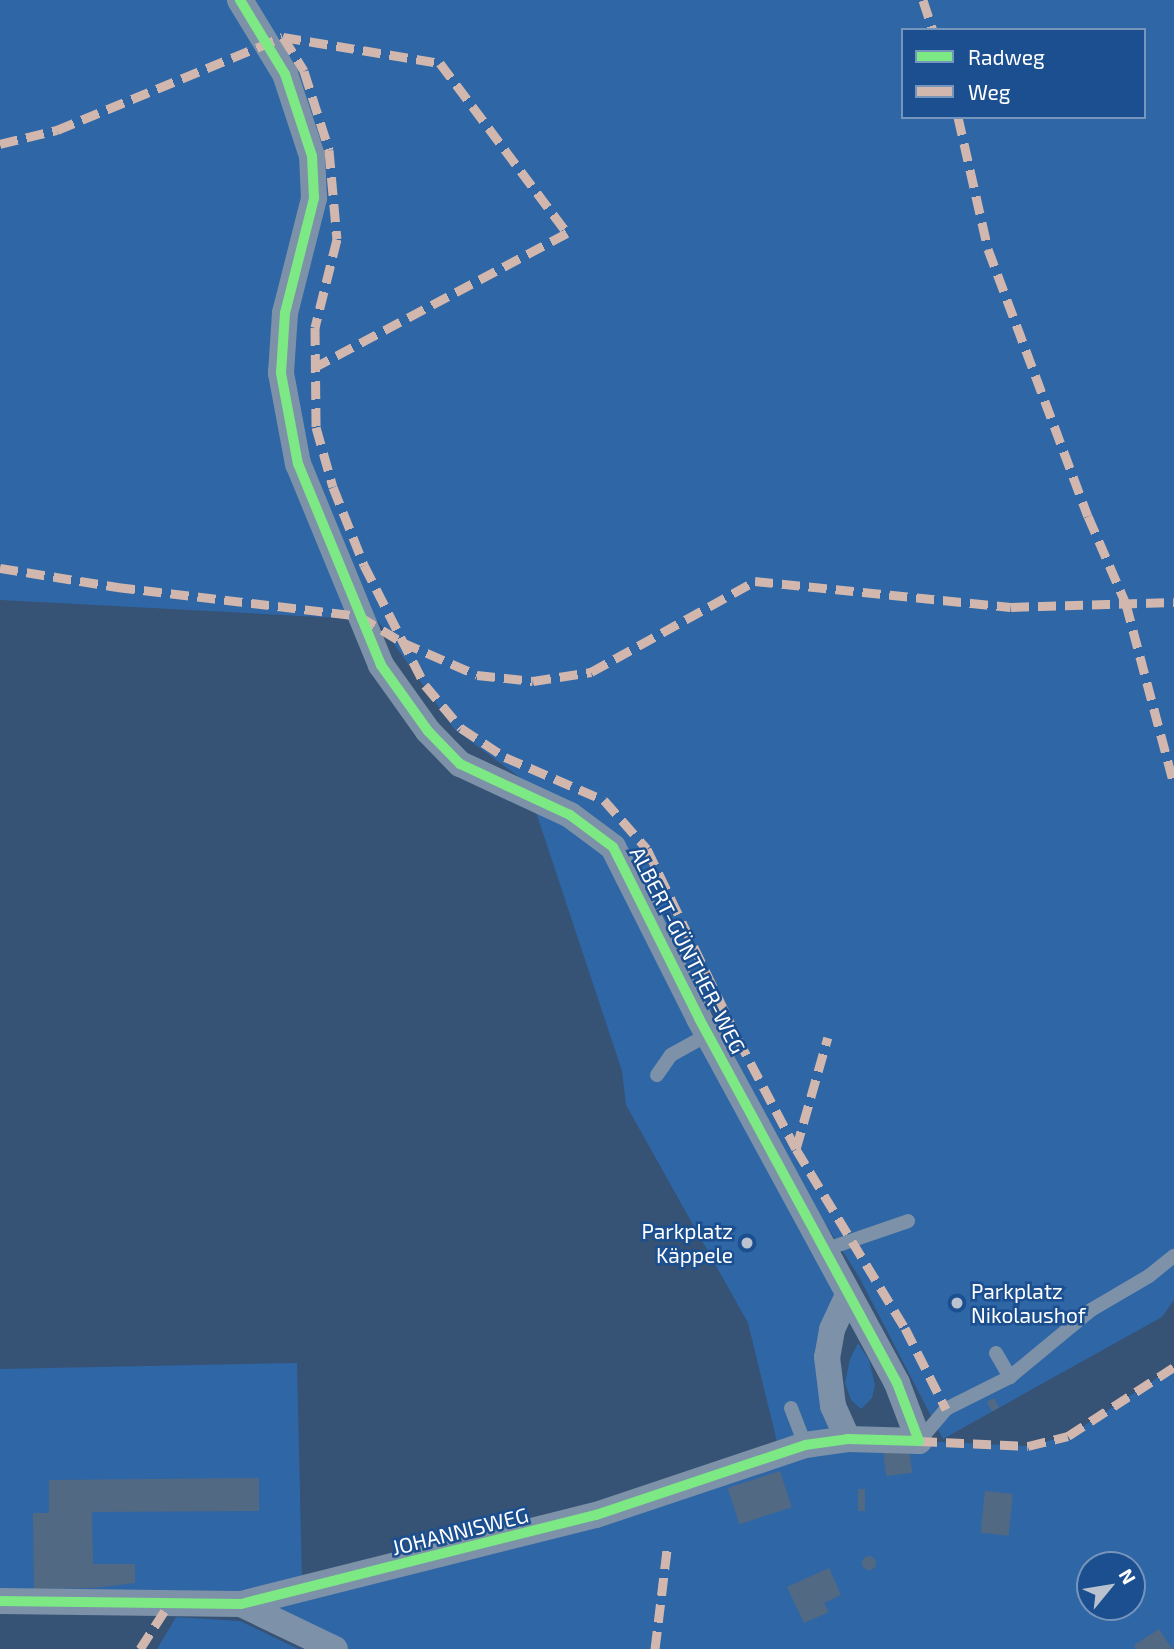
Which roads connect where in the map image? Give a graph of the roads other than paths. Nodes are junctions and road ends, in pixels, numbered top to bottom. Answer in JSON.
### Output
{"nodes":[{"id":1,"x":240,"y":0,"type":"edge"},
{"id":2,"x":709,"y":1034,"type":"junction"},
{"id":3,"x":657,"y":1074,"type":"dead end"},
{"id":4,"x":908,"y":1221,"type":"dead end"},
{"id":5,"x":824,"y":1250,"type":"junction"},
{"id":6,"x":1174,"y":1256,"type":"edge"},
{"id":7,"x":848,"y":1295,"type":"junction"},
{"id":8,"x":996,"y":1353,"type":"dead end"},
{"id":9,"x":1010,"y":1377,"type":"junction"},
{"id":10,"x":791,"y":1408,"type":"dead end"},
{"id":11,"x":848,"y":1438,"type":"junction"},
{"id":12,"x":919,"y":1441,"type":"junction"},
{"id":13,"x":805,"y":1445,"type":"junction"},
{"id":14,"x":0,"y":1601,"type":"edge"},
{"id":15,"x":242,"y":1604,"type":"junction"},
{"id":16,"x":335,"y":1649,"type":"edge"}],
"edges":[{"from":1,"to":2,"type":"street","name":"ALBERT-GÜNTHER-WEG"},
{"from":2,"to":3,"type":"lane"},
{"from":2,"to":5,"type":"street","name":"ALBERT-GÜNTHER-WEG"},
{"from":4,"to":5,"type":"lane"},
{"from":5,"to":7,"type":"street","name":"ALBERT-GÜNTHER-WEG"},
{"from":6,"to":9,"type":"lane"},
{"from":7,"to":11,"type":"street"},
{"from":7,"to":12,"type":"street","name":"ALBERT-GÜNTHER-WEG"},
{"from":8,"to":9,"type":"lane"},
{"from":9,"to":12,"type":"lane"},
{"from":10,"to":13,"type":"lane"},
{"from":11,"to":12,"type":"street","name":"JOHANNISWEG"},
{"from":11,"to":13,"type":"street","name":"JOHANNISWEG"},
{"from":13,"to":15,"type":"street","name":"JOHANNISWEG"},
{"from":14,"to":15,"type":"street","name":"JOHANNISWEG"},
{"from":15,"to":16,"type":"street"}]}
